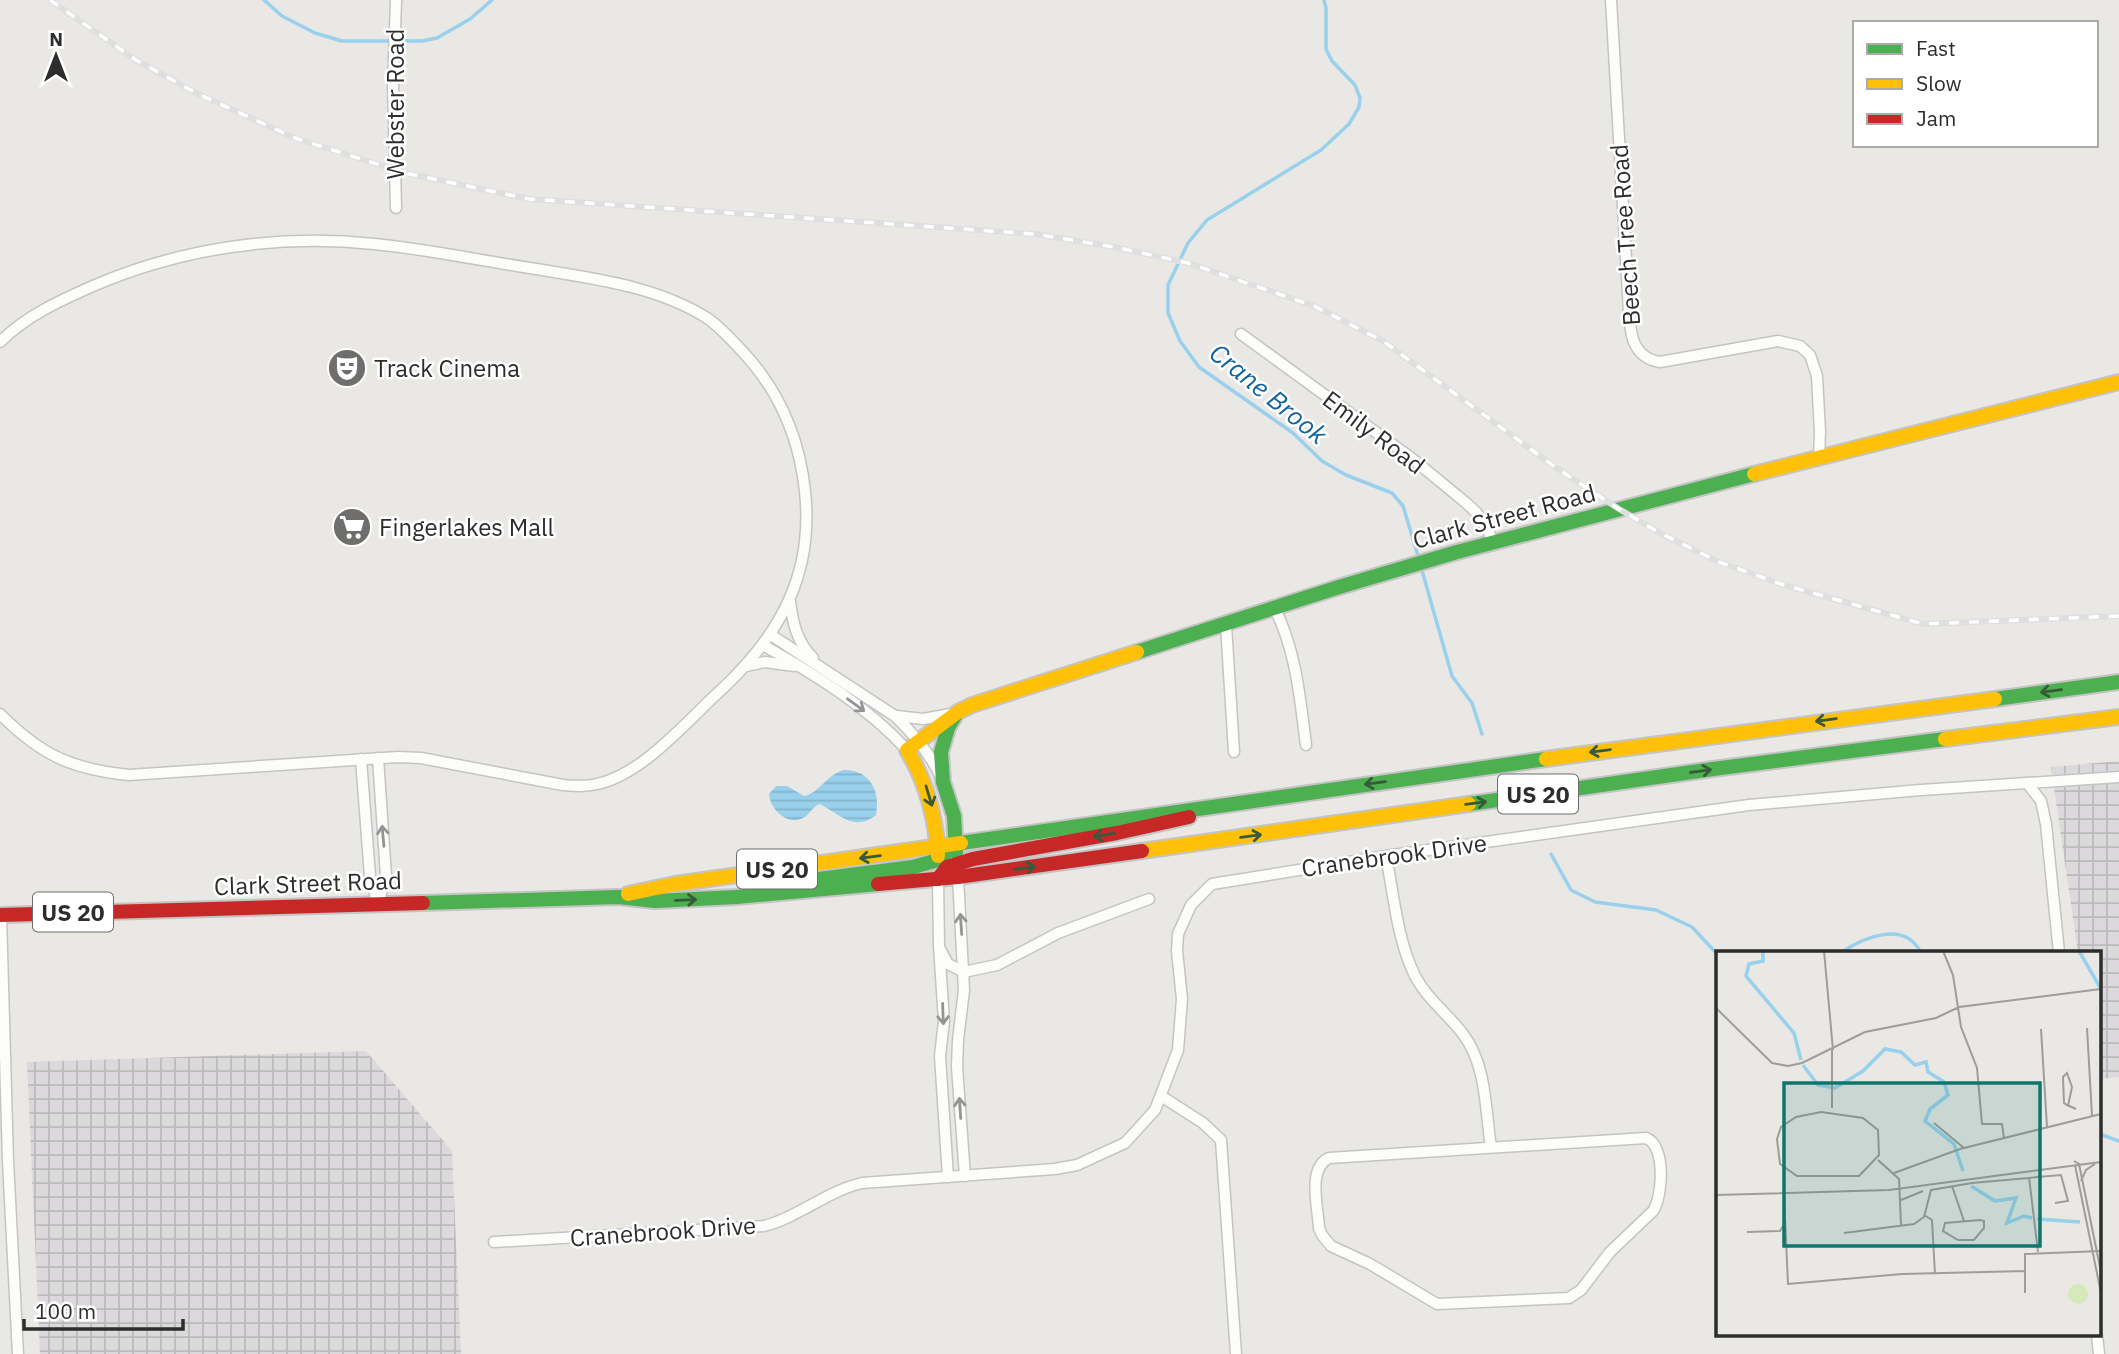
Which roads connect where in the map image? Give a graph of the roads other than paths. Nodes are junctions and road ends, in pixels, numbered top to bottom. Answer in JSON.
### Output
{"nodes":[{"id":1,"x":396,"y":0,"type":"edge"},
{"id":2,"x":1611,"y":0,"type":"edge"},
{"id":3,"x":396,"y":208,"type":"dead end"},
{"id":4,"x":1241,"y":334,"type":"dead end"},
{"id":5,"x":0,"y":342,"type":"edge"},
{"id":6,"x":2119,"y":382,"type":"edge"},
{"id":7,"x":1819,"y":458,"type":"junction"},
{"id":8,"x":1492,"y":542,"type":"junction"},
{"id":9,"x":790,"y":602,"type":"junction"},
{"id":10,"x":1275,"y":609,"type":"junction"},
{"id":11,"x":1226,"y":625,"type":"junction"},
{"id":12,"x":771,"y":635,"type":"junction"},
{"id":13,"x":763,"y":645,"type":"junction"},
{"id":14,"x":746,"y":666,"type":"junction"},
{"id":15,"x":821,"y":666,"type":"junction"},
{"id":16,"x":800,"y":667,"type":"junction"},
{"id":17,"x":2119,"y":682,"type":"edge"},
{"id":18,"x":958,"y":712,"type":"junction"},
{"id":19,"x":0,"y":714,"type":"edge"},
{"id":20,"x":895,"y":716,"type":"junction"},
{"id":21,"x":2119,"y":717,"type":"edge"},
{"id":22,"x":1306,"y":744,"type":"dead end"},
{"id":23,"x":912,"y":746,"type":"junction"},
{"id":24,"x":1234,"y":752,"type":"dead end"},
{"id":25,"x":378,"y":758,"type":"junction"},
{"id":26,"x":361,"y":759,"type":"junction"},
{"id":27,"x":2119,"y":778,"type":"edge"},
{"id":28,"x":943,"y":782,"type":"junction"},
{"id":29,"x":2027,"y":783,"type":"junction"},
{"id":30,"x":1242,"y":802,"type":"junction"},
{"id":31,"x":956,"y":844,"type":"junction"},
{"id":32,"x":938,"y":854,"type":"junction"},
{"id":33,"x":1386,"y":856,"type":"junction"},
{"id":34,"x":957,"y":870,"type":"junction"},
{"id":35,"x":938,"y":879,"type":"junction"},
{"id":36,"x":777,"y":894,"type":"junction"},
{"id":37,"x":618,"y":897,"type":"junction"},
{"id":38,"x":1149,"y":899,"type":"dead end"},
{"id":39,"x":378,"y":904,"type":"junction"},
{"id":40,"x":0,"y":915,"type":"edge"},
{"id":41,"x":939,"y":946,"type":"junction"},
{"id":42,"x":2059,"y":951,"type":"edge"},
{"id":43,"x":964,"y":972,"type":"junction"},
{"id":44,"x":1161,"y":1096,"type":"junction"},
{"id":45,"x":1491,"y":1147,"type":"junction"},
{"id":46,"x":4,"y":1162,"type":"edge"},
{"id":47,"x":965,"y":1176,"type":"junction"},
{"id":48,"x":948,"y":1177,"type":"junction"},
{"id":49,"x":494,"y":1242,"type":"dead end"},
{"id":50,"x":2098,"y":1336,"type":"edge"},
{"id":51,"x":18,"y":1354,"type":"edge"},
{"id":52,"x":1236,"y":1354,"type":"edge"},
{"id":53,"x":2099,"y":1354,"type":"edge"}],
"edges":[{"from":1,"to":3,"type":"street","name":"Webster Road"},
{"from":2,"to":7,"type":"street","name":"Beech Tree Road"},
{"from":4,"to":8,"type":"street","name":"Emily Road"},
{"from":5,"to":9,"type":"street"},
{"from":6,"to":7,"type":"main road","name":"Clark Street Road"},
{"from":7,"to":8,"type":"main road","name":"Clark Street Road"},
{"from":8,"to":10,"type":"main road","name":"Clark Street Road"},
{"from":9,"to":12,"type":"street"},
{"from":9,"to":15,"type":"street"},
{"from":10,"to":11,"type":"main road","name":"Clark Street Road"},
{"from":10,"to":22,"type":"street"},
{"from":11,"to":18,"type":"main road","name":"Clark Street Road"},
{"from":11,"to":24,"type":"street"},
{"from":12,"to":13,"type":"street"},
{"from":12,"to":15,"type":"street"},
{"from":13,"to":14,"type":"street"},
{"from":13,"to":16,"type":"street"},
{"from":14,"to":16,"type":"street"},
{"from":14,"to":25,"type":"street"},
{"from":15,"to":20,"type":"street"},
{"from":16,"to":23,"type":"street","one_way":true},
{"from":17,"to":30,"type":"main road","number":"US 20","one_way":true},
{"from":18,"to":20,"type":"street"},
{"from":18,"to":23,"type":"main road","name":"Clark Street Road"},
{"from":18,"to":28,"type":"main road"},
{"from":19,"to":26,"type":"street"},
{"from":20,"to":23,"type":"street"},
{"from":34,"to":21,"type":"main road","name":"Clark Street Road","number":"US 20","one_way":true},
{"from":23,"to":28,"type":"street"},
{"from":23,"to":32,"type":"main road","one_way":true},
{"from":25,"to":26,"type":"street"},
{"from":39,"to":25,"type":"street","one_way":true},
{"from":26,"to":39,"type":"street"},
{"from":27,"to":29,"type":"street","name":"Cranebrook Drive"},
{"from":28,"to":31,"type":"main road"},
{"from":29,"to":33,"type":"street","name":"Cranebrook Drive"},
{"from":29,"to":42,"type":"street"},
{"from":30,"to":31,"type":"main road","number":"US 20"},
{"from":30,"to":34,"type":"main road","one_way":true},
{"from":31,"to":32,"type":"main road","name":"Clark Street Road","number":"US 20"},
{"from":31,"to":34,"type":"main road"},
{"from":32,"to":35,"type":"main road"},
{"from":32,"to":36,"type":"main road"},
{"from":32,"to":37,"type":"main road","name":"Clark Street Road","number":"US 20","one_way":true},
{"from":33,"to":44,"type":"street","name":"Cranebrook Drive"},
{"from":33,"to":45,"type":"street"},
{"from":34,"to":35,"type":"main road","name":"Clark Street Road","number":"US 20"},
{"from":43,"to":34,"type":"street","one_way":true},
{"from":35,"to":36,"type":"main road","name":"Clark Street Road","number":"US 20"},
{"from":35,"to":41,"type":"street"},
{"from":37,"to":36,"type":"main road","name":"Clark Street Road","number":"US 20","one_way":true},
{"from":37,"to":39,"type":"main road","name":"Clark Street Road","number":"US 20"},
{"from":38,"to":43,"type":"street"},
{"from":39,"to":40,"type":"main road","name":"Clark Street Road","number":"US 20"},
{"from":40,"to":46,"type":"street"},
{"from":41,"to":43,"type":"street"},
{"from":41,"to":48,"type":"street","one_way":true},
{"from":47,"to":43,"type":"street","one_way":true},
{"from":44,"to":47,"type":"street","name":"Cranebrook Drive"},
{"from":44,"to":52,"type":"street"},
{"from":45,"to":45,"type":"street"},
{"from":46,"to":51,"type":"street"},
{"from":47,"to":48,"type":"street","name":"Cranebrook Drive"},
{"from":48,"to":49,"type":"street","name":"Cranebrook Drive"},
{"from":50,"to":53,"type":"street"}]}
